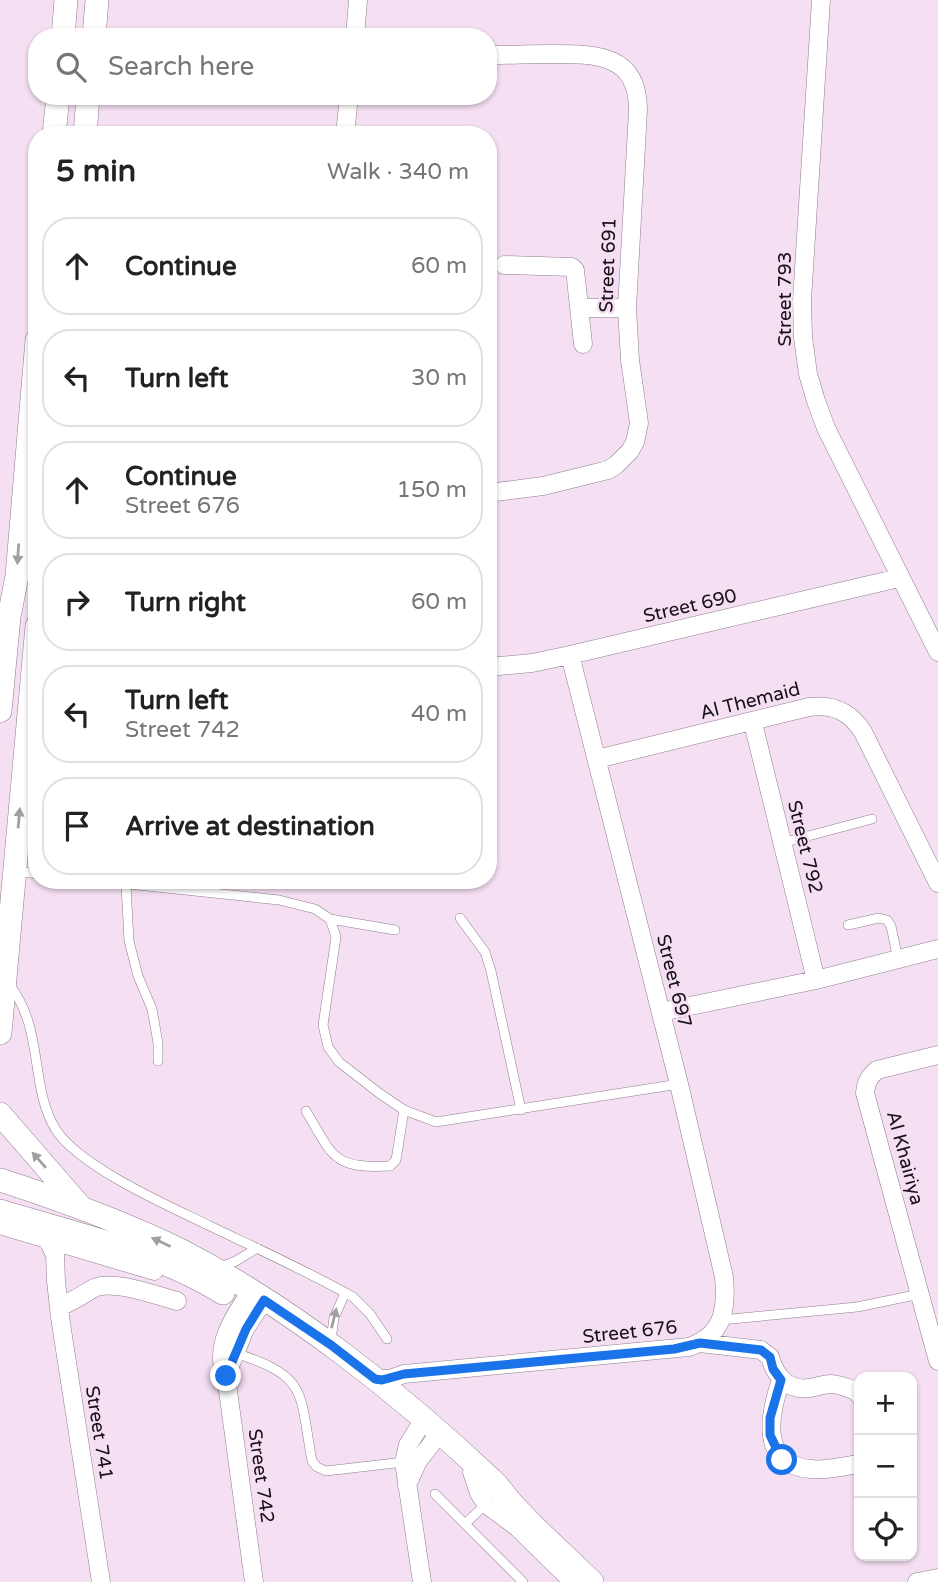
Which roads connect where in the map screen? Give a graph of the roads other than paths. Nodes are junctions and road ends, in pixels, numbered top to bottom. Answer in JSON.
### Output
{"nodes":[{"id":1,"x":66,"y":0,"type":"edge"},
{"id":2,"x":97,"y":0,"type":"edge"},
{"id":3,"x":358,"y":0,"type":"edge"},
{"id":4,"x":821,"y":0,"type":"edge"},
{"id":5,"x":64,"y":28,"type":"edge"},
{"id":6,"x":95,"y":28,"type":"edge"},
{"id":7,"x":356,"y":28,"type":"edge"},
{"id":8,"x":497,"y":55,"type":"edge"},
{"id":9,"x":57,"y":105,"type":"edge"},
{"id":10,"x":87,"y":105,"type":"edge"},
{"id":11,"x":348,"y":105,"type":"edge"},
{"id":12,"x":55,"y":126,"type":"edge"},
{"id":13,"x":86,"y":126,"type":"edge"},
{"id":14,"x":346,"y":126,"type":"edge"},
{"id":15,"x":504,"y":265,"type":"dead end"},
{"id":16,"x":579,"y":308,"type":"junction"},
{"id":17,"x":626,"y":308,"type":"junction"},
{"id":18,"x":583,"y":344,"type":"dead end"},
{"id":19,"x":28,"y":446,"type":"edge"},
{"id":20,"x":497,"y":492,"type":"edge"},
{"id":21,"x":900,"y":578,"type":"junction"},
{"id":22,"x":938,"y":652,"type":"edge"},
{"id":23,"x":570,"y":655,"type":"junction"},
{"id":24,"x":497,"y":666,"type":"edge"},
{"id":25,"x":0,"y":711,"type":"edge"},
{"id":26,"x":752,"y":723,"type":"junction"},
{"id":27,"x":597,"y":759,"type":"junction"},
{"id":28,"x":872,"y":819,"type":"dead end"},
{"id":29,"x":28,"y":826,"type":"edge"},
{"id":30,"x":782,"y":843,"type":"junction"},
{"id":31,"x":26,"y":872,"type":"edge"},
{"id":32,"x":938,"y":883,"type":"edge"},
{"id":33,"x":126,"y":889,"type":"edge"},
{"id":34,"x":167,"y":889,"type":"edge"},
{"id":35,"x":460,"y":918,"type":"dead end"},
{"id":36,"x":330,"y":919,"type":"junction"},
{"id":37,"x":848,"y":925,"type":"dead end"},
{"id":38,"x":395,"y":930,"type":"dead end"},
{"id":39,"x":938,"y":948,"type":"edge"},
{"id":40,"x":898,"y":960,"type":"junction"},
{"id":41,"x":5,"y":979,"type":"junction"},
{"id":42,"x":816,"y":980,"type":"junction"},
{"id":43,"x":660,"y":1012,"type":"junction"},
{"id":44,"x":0,"y":1033,"type":"edge"},
{"id":45,"x":938,"y":1055,"type":"edge"},
{"id":46,"x":158,"y":1061,"type":"dead end"},
{"id":47,"x":679,"y":1084,"type":"junction"},
{"id":48,"x":404,"y":1110,"type":"junction"},
{"id":49,"x":521,"y":1110,"type":"junction"},
{"id":50,"x":306,"y":1111,"type":"dead end"},
{"id":51,"x":0,"y":1114,"type":"edge"},
{"id":52,"x":0,"y":1180,"type":"edge"},
{"id":53,"x":79,"y":1205,"type":"junction"},
{"id":54,"x":0,"y":1211,"type":"edge"},
{"id":55,"x":0,"y":1225,"type":"edge"},
{"id":56,"x":47,"y":1238,"type":"junction"},
{"id":57,"x":257,"y":1248,"type":"junction"},
{"id":58,"x":86,"y":1249,"type":"junction"},
{"id":59,"x":125,"y":1261,"type":"junction"},
{"id":60,"x":213,"y":1269,"type":"junction"},
{"id":61,"x":191,"y":1275,"type":"junction"},
{"id":62,"x":118,"y":1286,"type":"junction"},
{"id":63,"x":345,"y":1293,"type":"junction"},
{"id":64,"x":920,"y":1294,"type":"junction"},
{"id":65,"x":59,"y":1298,"type":"junction"},
{"id":66,"x":177,"y":1300,"type":"dead end"},
{"id":67,"x":253,"y":1302,"type":"junction"},
{"id":68,"x":721,"y":1320,"type":"junction"},
{"id":69,"x":387,"y":1339,"type":"dead end"},
{"id":70,"x":700,"y":1343,"type":"junction"},
{"id":71,"x":331,"y":1345,"type":"junction"},
{"id":72,"x":235,"y":1353,"type":"junction"},
{"id":73,"x":938,"y":1361,"type":"edge"},
{"id":74,"x":415,"y":1373,"type":"junction"},
{"id":75,"x":226,"y":1376,"type":"junction"},
{"id":76,"x":375,"y":1379,"type":"junction"},
{"id":77,"x":781,"y":1380,"type":"junction"},
{"id":78,"x":854,"y":1390,"type":"edge"},
{"id":79,"x":401,"y":1400,"type":"junction"},
{"id":80,"x":429,"y":1429,"type":"junction"},
{"id":81,"x":404,"y":1462,"type":"junction"},
{"id":82,"x":854,"y":1465,"type":"edge"},
{"id":83,"x":472,"y":1472,"type":"junction"},
{"id":84,"x":407,"y":1485,"type":"junction"},
{"id":85,"x":435,"y":1494,"type":"dead end"},
{"id":86,"x":509,"y":1500,"type":"junction"},
{"id":87,"x":486,"y":1504,"type":"junction"},
{"id":88,"x":465,"y":1524,"type":"junction"},
{"id":89,"x":938,"y":1578,"type":"edge"},
{"id":90,"x":101,"y":1582,"type":"edge"},
{"id":91,"x":254,"y":1582,"type":"edge"},
{"id":92,"x":422,"y":1582,"type":"edge"},
{"id":93,"x":523,"y":1582,"type":"edge"},
{"id":94,"x":573,"y":1582,"type":"edge"},
{"id":95,"x":592,"y":1582,"type":"edge"},
{"id":96,"x":917,"y":1582,"type":"edge"}],
"edges":[{"from":1,"to":5,"type":"street"},
{"from":2,"to":6,"type":"street"},
{"from":3,"to":7,"type":"street"},
{"from":4,"to":21,"type":"street","name":"Street 793"},
{"from":8,"to":17,"type":"street","name":"Street 691"},
{"from":9,"to":12,"type":"street"},
{"from":10,"to":13,"type":"street"},
{"from":11,"to":14,"type":"street"},
{"from":15,"to":16,"type":"street"},
{"from":16,"to":17,"type":"street"},
{"from":16,"to":18,"type":"street"},
{"from":17,"to":20,"type":"street","name":"Street 691"},
{"from":19,"to":25,"type":"street","one_way":true},
{"from":21,"to":22,"type":"street","name":"Street 793"},
{"from":21,"to":23,"type":"street","name":"Street 690"},
{"from":23,"to":24,"type":"street","name":"Street 690"},
{"from":23,"to":27,"type":"street","name":"Street 697"},
{"from":26,"to":27,"type":"street","name":"Al Themaid"},
{"from":26,"to":30,"type":"street","name":"Street 792"},
{"from":26,"to":32,"type":"street","name":"Al Themaid"},
{"from":27,"to":43,"type":"street","name":"Street 697"},
{"from":28,"to":30,"type":"lane"},
{"from":31,"to":29,"type":"street","one_way":true},
{"from":30,"to":42,"type":"street","name":"Street 792"},
{"from":31,"to":41,"type":"street"},
{"from":33,"to":46,"type":"lane"},
{"from":34,"to":36,"type":"lane"},
{"from":35,"to":49,"type":"lane"},
{"from":36,"to":38,"type":"lane"},
{"from":36,"to":48,"type":"lane"},
{"from":37,"to":40,"type":"lane"},
{"from":39,"to":40,"type":"street"},
{"from":40,"to":42,"type":"street"},
{"from":41,"to":44,"type":"street"},
{"from":41,"to":57,"type":"lane"},
{"from":42,"to":43,"type":"street"},
{"from":43,"to":47,"type":"street","name":"Street 697"},
{"from":45,"to":64,"type":"street","name":"Al Khairiya"},
{"from":47,"to":49,"type":"lane"},
{"from":47,"to":68,"type":"street","name":"Street 697"},
{"from":48,"to":49,"type":"lane"},
{"from":48,"to":50,"type":"lane"},
{"from":53,"to":51,"type":"street","one_way":true},
{"from":52,"to":53,"type":"street"},
{"from":60,"to":53,"type":"street","one_way":true},
{"from":54,"to":61,"type":"street"},
{"from":55,"to":56,"type":"street"},
{"from":56,"to":58,"type":"street"},
{"from":56,"to":65,"type":"street","name":"Street 741"},
{"from":57,"to":60,"type":"lane"},
{"from":57,"to":63,"type":"lane"},
{"from":58,"to":59,"type":"street"},
{"from":58,"to":65,"type":"street"},
{"from":59,"to":61,"type":"street"},
{"from":59,"to":62,"type":"street"},
{"from":60,"to":67,"type":"street"},
{"from":61,"to":67,"type":"street"},
{"from":62,"to":65,"type":"street"},
{"from":62,"to":66,"type":"street"},
{"from":63,"to":69,"type":"lane"},
{"from":71,"to":63,"type":"lane","one_way":true},
{"from":64,"to":68,"type":"lane"},
{"from":64,"to":73,"type":"street","name":"Al Khairiya"},
{"from":65,"to":90,"type":"street","name":"Street 741"},
{"from":67,"to":71,"type":"street"},
{"from":67,"to":72,"type":"street","name":"Street 742"},
{"from":67,"to":75,"type":"street","name":"Street 742"},
{"from":67,"to":80,"type":"street"},
{"from":68,"to":70,"type":"street","name":"Street 676"},
{"from":70,"to":74,"type":"street","name":"Street 676"},
{"from":70,"to":77,"type":"street"},
{"from":71,"to":76,"type":"street"},
{"from":72,"to":75,"type":"street","name":"Street 742"},
{"from":72,"to":81,"type":"lane"},
{"from":74,"to":76,"type":"street","name":"Street 676"},
{"from":74,"to":79,"type":"street"},
{"from":75,"to":91,"type":"street","name":"Street 742"},
{"from":76,"to":79,"type":"street"},
{"from":77,"to":78,"type":"street"},
{"from":77,"to":82,"type":"street"},
{"from":79,"to":80,"type":"street"},
{"from":80,"to":81,"type":"street"},
{"from":80,"to":83,"type":"street"},
{"from":80,"to":84,"type":"street"},
{"from":80,"to":86,"type":"street"},
{"from":81,"to":84,"type":"street"},
{"from":83,"to":86,"type":"street"},
{"from":83,"to":87,"type":"street"},
{"from":84,"to":92,"type":"street"},
{"from":85,"to":88,"type":"lane"},
{"from":86,"to":95,"type":"street"},
{"from":87,"to":88,"type":"lane"},
{"from":87,"to":94,"type":"street"},
{"from":88,"to":93,"type":"lane"},
{"from":89,"to":96,"type":"street"}]}
